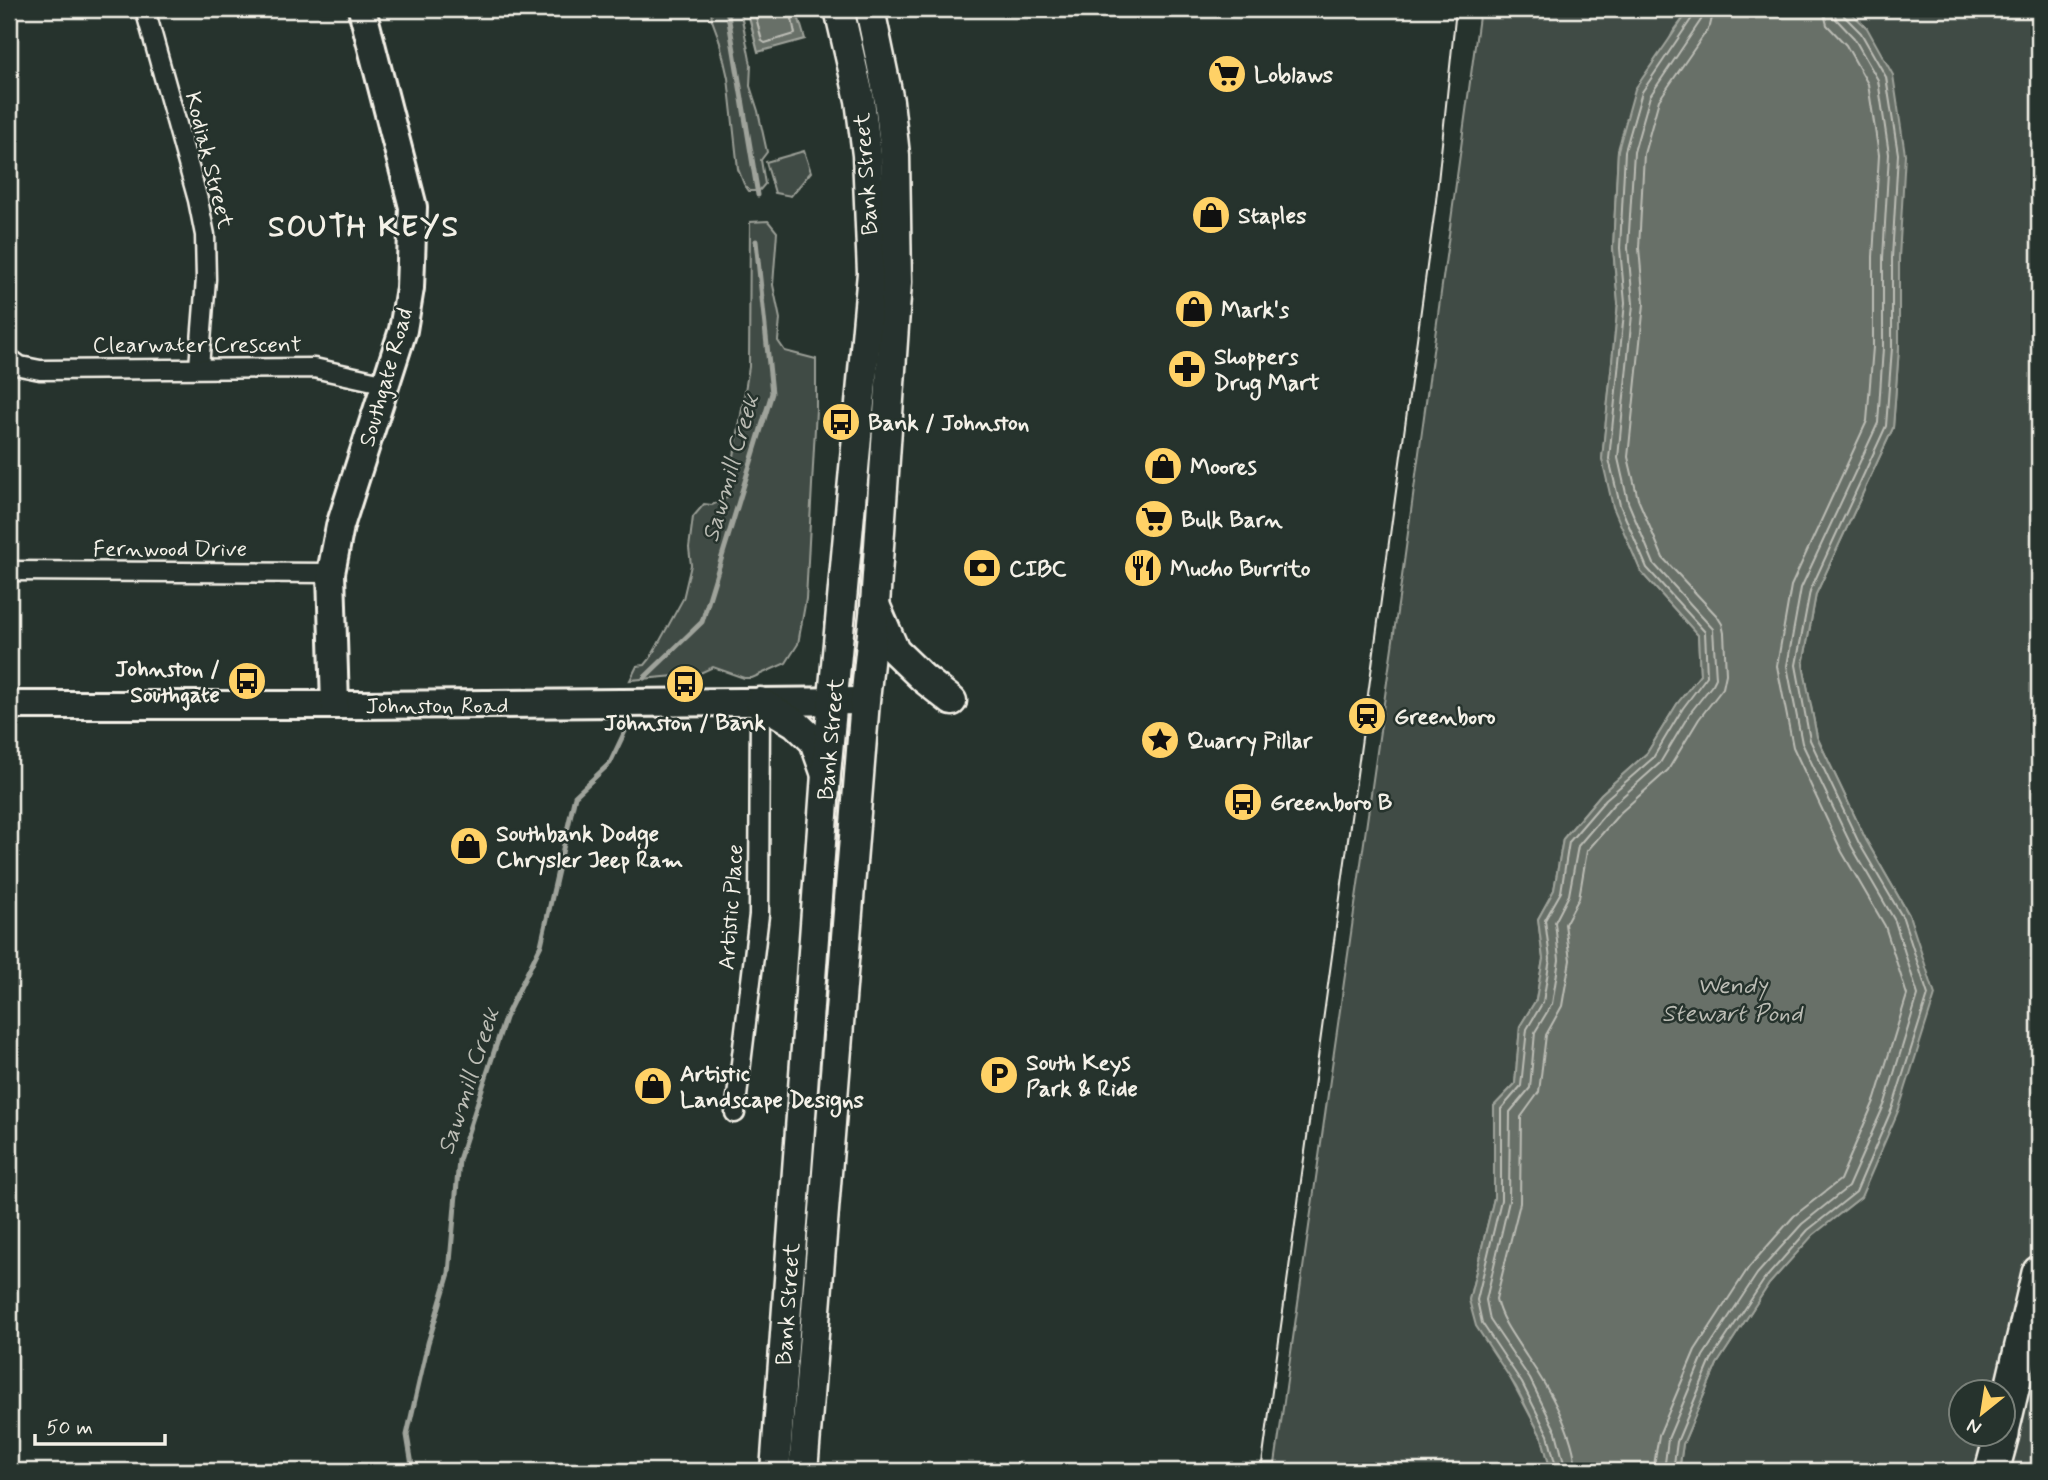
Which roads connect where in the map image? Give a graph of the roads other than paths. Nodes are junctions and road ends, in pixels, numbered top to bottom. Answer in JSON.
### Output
{"nodes":[{"id":1,"x":145,"y":9,"type":"edge"},
{"id":2,"x":362,"y":9,"type":"edge"},
{"id":3,"x":839,"y":9,"type":"edge"},
{"id":4,"x":870,"y":9,"type":"edge"},
{"id":5,"x":9,"y":358,"type":"edge"},
{"id":6,"x":199,"y":367,"type":"junction"},
{"id":7,"x":387,"y":384,"type":"junction"},
{"id":8,"x":9,"y":571,"type":"edge"},
{"id":9,"x":331,"y":573,"type":"junction"},
{"id":10,"x":875,"y":604,"type":"junction"},
{"id":11,"x":833,"y":701,"type":"junction"},
{"id":12,"x":865,"y":701,"type":"junction"},
{"id":13,"x":953,"y":701,"type":"dead end"},
{"id":14,"x":760,"y":702,"type":"junction"},
{"id":15,"x":9,"y":705,"type":"edge"},
{"id":16,"x":335,"y":705,"type":"junction"},
{"id":17,"x":826,"y":774,"type":"junction"},
{"id":18,"x":735,"y":1113,"type":"dead end"},
{"id":19,"x":2039,"y":1272,"type":"edge"},
{"id":20,"x":2014,"y":1378,"type":"edge"},
{"id":21,"x":1998,"y":1448,"type":"edge"},
{"id":22,"x":775,"y":1471,"type":"edge"},
{"id":23,"x":803,"y":1471,"type":"edge"},
{"id":24,"x":1992,"y":1471,"type":"edge"}],
"edges":[{"from":1,"to":6,"type":"street","name":"Kodiak Street"},
{"from":2,"to":7,"type":"street","name":"Southgate Road"},
{"from":3,"to":11,"type":"main road","name":"Bank Street"},
{"from":4,"to":10,"type":"main road","name":"Bank Street"},
{"from":5,"to":6,"type":"street","name":"Clearwater Crescent"},
{"from":6,"to":7,"type":"street","name":"Clearwater Crescent"},
{"from":7,"to":9,"type":"street","name":"Southgate Road"},
{"from":8,"to":9,"type":"street","name":"Fernwood Drive"},
{"from":9,"to":16,"type":"street","name":"Southgate Road"},
{"from":10,"to":12,"type":"main road","name":"Bank Street"},
{"from":10,"to":13,"type":"main road"},
{"from":11,"to":12,"type":"street","name":"Johnston Road"},
{"from":11,"to":14,"type":"street","name":"Johnston Road"},
{"from":11,"to":17,"type":"main road","name":"Bank Street"},
{"from":12,"to":23,"type":"main road","name":"Bank Street"},
{"from":14,"to":16,"type":"street","name":"Johnston Road"},
{"from":14,"to":17,"type":"main road"},
{"from":14,"to":18,"type":"street","name":"Artistic Place"},
{"from":15,"to":16,"type":"street","name":"Johnston Road"},
{"from":17,"to":22,"type":"main road","name":"Bank Street"},
{"from":19,"to":20,"type":"highway"},
{"from":21,"to":24,"type":"highway"}]}
